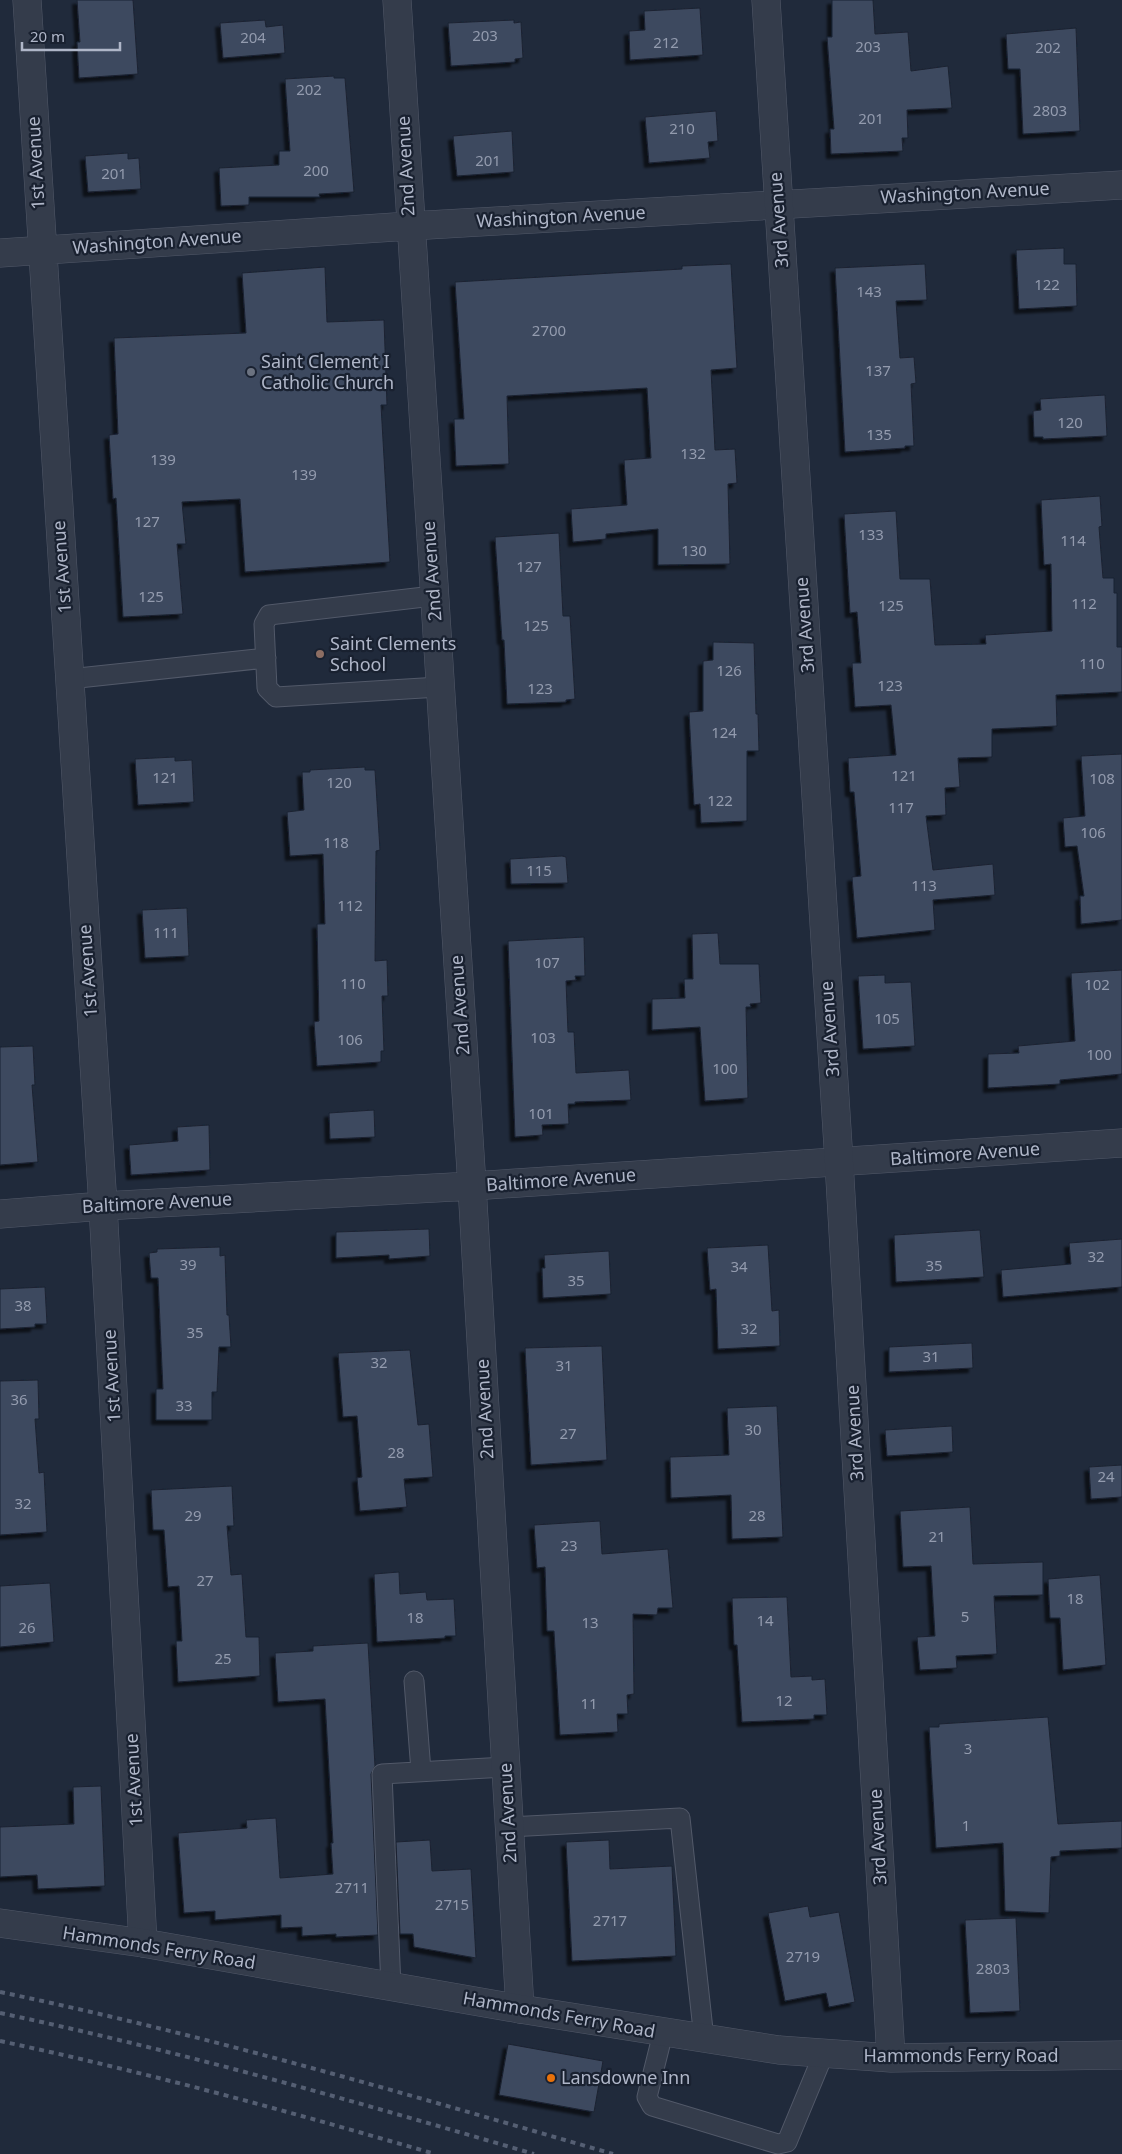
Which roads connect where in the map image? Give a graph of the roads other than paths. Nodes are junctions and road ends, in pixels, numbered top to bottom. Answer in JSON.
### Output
{"nodes":[{"id":1,"x":26,"y":0,"type":"edge"},
{"id":2,"x":397,"y":0,"type":"edge"},
{"id":3,"x":766,"y":0,"type":"edge"},
{"id":4,"x":1122,"y":184,"type":"edge"},
{"id":5,"x":778,"y":204,"type":"junction"},
{"id":6,"x":410,"y":226,"type":"junction"},
{"id":7,"x":41,"y":249,"type":"junction"},
{"id":8,"x":0,"y":253,"type":"edge"},
{"id":9,"x":433,"y":596,"type":"junction"},
{"id":10,"x":266,"y":658,"type":"junction"},
{"id":11,"x":69,"y":679,"type":"junction"},
{"id":12,"x":439,"y":687,"type":"junction"},
{"id":13,"x":1122,"y":1144,"type":"edge"},
{"id":14,"x":839,"y":1162,"type":"junction"},
{"id":15,"x":472,"y":1186,"type":"junction"},
{"id":16,"x":103,"y":1206,"type":"junction"},
{"id":17,"x":0,"y":1214,"type":"edge"},
{"id":18,"x":414,"y":1681,"type":"dead end"},
{"id":19,"x":506,"y":1767,"type":"junction"},
{"id":20,"x":420,"y":1771,"type":"junction"},
{"id":21,"x":509,"y":1827,"type":"junction"},
{"id":22,"x":0,"y":1923,"type":"edge"},
{"id":23,"x":143,"y":1943,"type":"junction"},
{"id":24,"x":391,"y":1987,"type":"junction"},
{"id":25,"x":520,"y":2009,"type":"junction"},
{"id":26,"x":662,"y":2033,"type":"junction"},
{"id":27,"x":704,"y":2039,"type":"junction"},
{"id":28,"x":824,"y":2053,"type":"junction"},
{"id":29,"x":1122,"y":2055,"type":"edge"},
{"id":30,"x":891,"y":2058,"type":"junction"}],
"edges":[{"from":1,"to":7,"type":"street","name":"1st Avenue"},
{"from":2,"to":6,"type":"street","name":"2nd Avenue"},
{"from":3,"to":5,"type":"street","name":"3rd Avenue"},
{"from":4,"to":5,"type":"street","name":"Washington Avenue"},
{"from":5,"to":6,"type":"street","name":"Washington Avenue"},
{"from":5,"to":14,"type":"street","name":"3rd Avenue"},
{"from":6,"to":7,"type":"street","name":"Washington Avenue"},
{"from":6,"to":9,"type":"street","name":"2nd Avenue"},
{"from":7,"to":8,"type":"street","name":"Washington Avenue"},
{"from":7,"to":11,"type":"street","name":"1st Avenue"},
{"from":9,"to":10,"type":"lane"},
{"from":9,"to":12,"type":"street","name":"2nd Avenue"},
{"from":10,"to":11,"type":"lane"},
{"from":10,"to":12,"type":"lane"},
{"from":11,"to":16,"type":"street","name":"1st Avenue"},
{"from":12,"to":15,"type":"street","name":"2nd Avenue"},
{"from":13,"to":14,"type":"street","name":"Baltimore Avenue"},
{"from":14,"to":15,"type":"street","name":"Baltimore Avenue"},
{"from":14,"to":30,"type":"street","name":"3rd Avenue"},
{"from":15,"to":16,"type":"street","name":"Baltimore Avenue"},
{"from":15,"to":19,"type":"street","name":"2nd Avenue"},
{"from":16,"to":17,"type":"street","name":"Baltimore Avenue"},
{"from":16,"to":23,"type":"street","name":"1st Avenue"},
{"from":18,"to":20,"type":"lane"},
{"from":19,"to":20,"type":"lane"},
{"from":19,"to":21,"type":"street","name":"2nd Avenue"},
{"from":20,"to":24,"type":"lane"},
{"from":21,"to":25,"type":"street","name":"2nd Avenue"},
{"from":21,"to":27,"type":"lane"},
{"from":22,"to":23,"type":"street","name":"Hammonds Ferry Road"},
{"from":23,"to":24,"type":"street","name":"Hammonds Ferry Road"},
{"from":24,"to":25,"type":"street","name":"Hammonds Ferry Road"},
{"from":25,"to":26,"type":"street","name":"Hammonds Ferry Road"},
{"from":26,"to":27,"type":"street","name":"Hammonds Ferry Road"},
{"from":26,"to":28,"type":"lane"},
{"from":27,"to":28,"type":"street","name":"Hammonds Ferry Road"},
{"from":28,"to":30,"type":"street","name":"Hammonds Ferry Road"},
{"from":29,"to":30,"type":"street","name":"Hammonds Ferry Road"}]}
